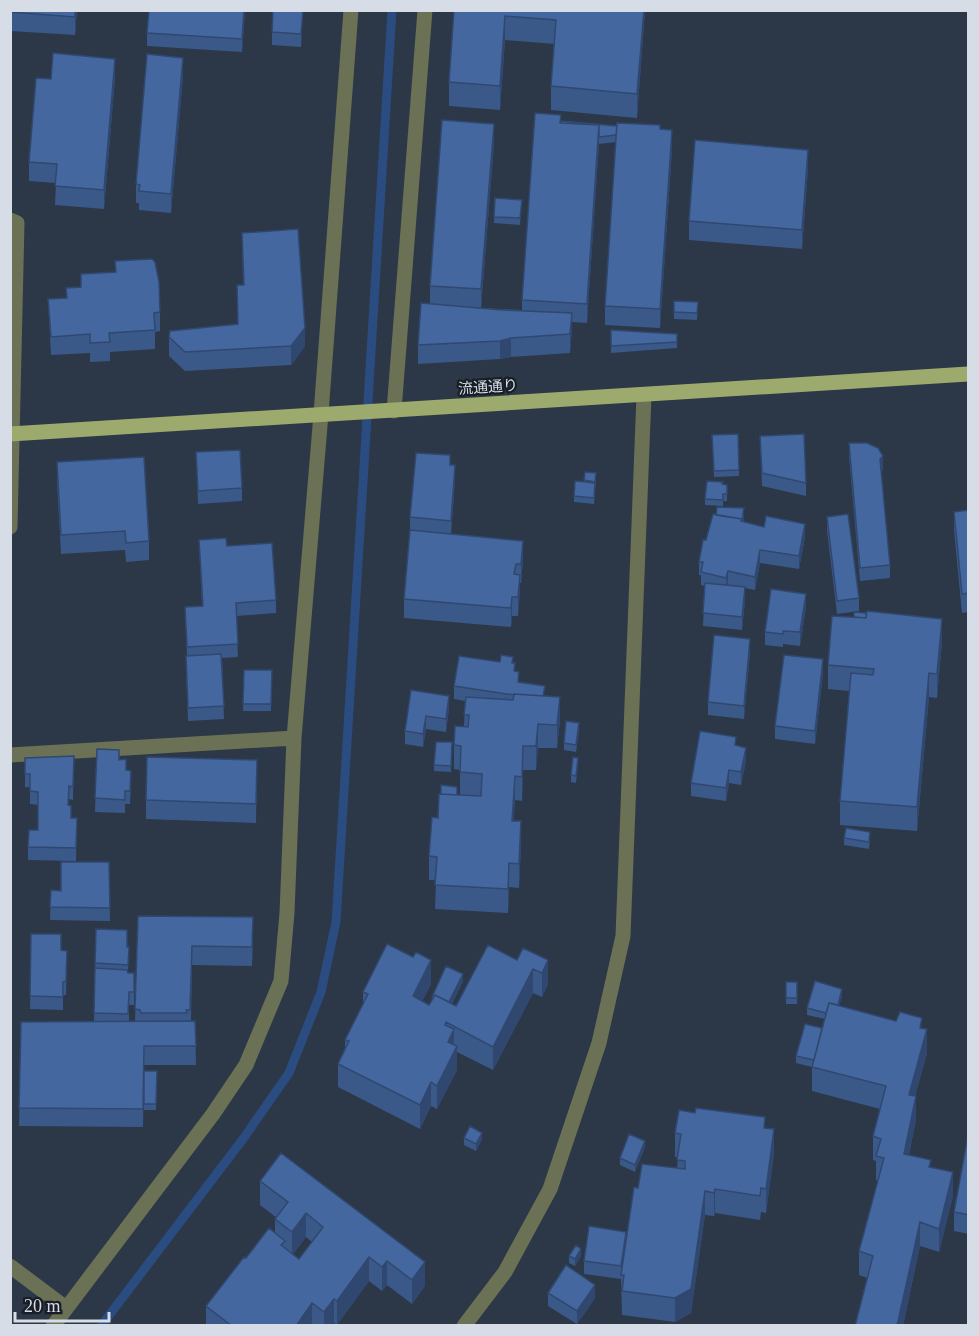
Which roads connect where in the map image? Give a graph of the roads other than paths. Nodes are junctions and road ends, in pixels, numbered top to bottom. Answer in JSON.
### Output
{"nodes":[{"id":1,"x":351,"y":10,"type":"edge"},
{"id":2,"x":425,"y":10,"type":"edge"},
{"id":3,"x":10,"y":220,"type":"edge"},
{"id":4,"x":969,"y":374,"type":"edge"},
{"id":5,"x":644,"y":395,"type":"junction"},
{"id":6,"x":394,"y":411,"type":"junction"},
{"id":7,"x":321,"y":414,"type":"junction"},
{"id":8,"x":11,"y":434,"type":"edge"},
{"id":9,"x":10,"y":527,"type":"edge"},
{"id":10,"x":294,"y":738,"type":"junction"},
{"id":11,"x":10,"y":755,"type":"edge"},
{"id":12,"x":10,"y":1266,"type":"edge"},
{"id":13,"x":66,"y":1308,"type":"junction"},
{"id":14,"x":53,"y":1326,"type":"edge"},
{"id":15,"x":464,"y":1326,"type":"edge"}],
"edges":[{"from":1,"to":7,"type":"street"},
{"from":2,"to":6,"type":"street"},
{"from":3,"to":8,"type":"street"},
{"from":4,"to":5,"type":"main road","name":"流通通り"},
{"from":5,"to":6,"type":"main road","name":"流通通り"},
{"from":5,"to":15,"type":"street"},
{"from":6,"to":7,"type":"main road","name":"流通通り"},
{"from":7,"to":8,"type":"main road","name":"流通通り"},
{"from":7,"to":10,"type":"street"},
{"from":8,"to":9,"type":"street"},
{"from":10,"to":11,"type":"street"},
{"from":10,"to":13,"type":"street"},
{"from":12,"to":13,"type":"street"},
{"from":13,"to":14,"type":"street"}]}
